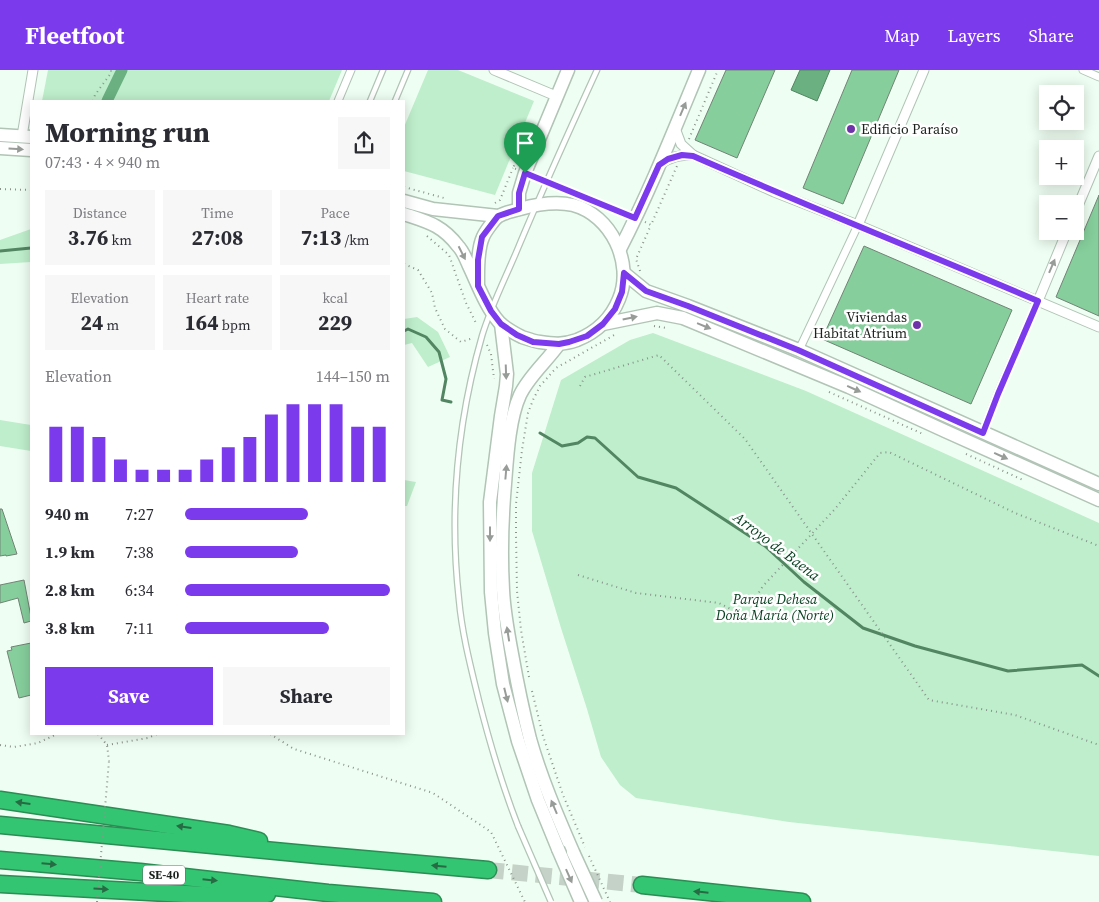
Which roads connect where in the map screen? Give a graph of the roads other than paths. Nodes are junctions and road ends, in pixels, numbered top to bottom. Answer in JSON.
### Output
{"nodes":[{"id":1,"x":33,"y":70,"type":"edge"},
{"id":2,"x":351,"y":70,"type":"edge"},
{"id":3,"x":383,"y":70,"type":"edge"},
{"id":4,"x":408,"y":70,"type":"edge"},
{"id":5,"x":494,"y":70,"type":"edge"},
{"id":6,"x":568,"y":70,"type":"edge"},
{"id":7,"x":596,"y":70,"type":"edge"},
{"id":8,"x":700,"y":70,"type":"edge"},
{"id":9,"x":924,"y":70,"type":"edge"},
{"id":10,"x":1083,"y":70,"type":"edge"},
{"id":11,"x":1099,"y":77,"type":"edge"},
{"id":12,"x":556,"y":96,"type":"junction"},
{"id":13,"x":30,"y":100,"type":"edge"},
{"id":14,"x":338,"y":100,"type":"edge"},
{"id":15,"x":370,"y":100,"type":"edge"},
{"id":16,"x":395,"y":100,"type":"edge"},
{"id":17,"x":30,"y":103,"type":"edge"},
{"id":18,"x":675,"y":128,"type":"junction"},
{"id":19,"x":0,"y":135,"type":"edge"},
{"id":20,"x":27,"y":136,"type":"edge"},
{"id":21,"x":0,"y":148,"type":"edge"},
{"id":22,"x":30,"y":150,"type":"edge"},
{"id":23,"x":683,"y":152,"type":"junction"},
{"id":24,"x":1099,"y":156,"type":"edge"},
{"id":25,"x":659,"y":165,"type":"junction"},
{"id":26,"x":1082,"y":195,"type":"edge"},
{"id":27,"x":405,"y":201,"type":"edge"},
{"id":28,"x":537,"y":204,"type":"junction"},
{"id":29,"x":519,"y":209,"type":"junction"},
{"id":30,"x":496,"y":210,"type":"junction"},
{"id":31,"x":405,"y":214,"type":"edge"},
{"id":32,"x":858,"y":225,"type":"junction"},
{"id":33,"x":1063,"y":240,"type":"edge"},
{"id":34,"x":620,"y":249,"type":"junction"},
{"id":35,"x":624,"y":273,"type":"junction"},
{"id":36,"x":478,"y":286,"type":"junction"},
{"id":37,"x":1038,"y":301,"type":"junction"},
{"id":38,"x":491,"y":311,"type":"junction"},
{"id":39,"x":501,"y":324,"type":"junction"},
{"id":40,"x":603,"y":324,"type":"junction"},
{"id":41,"x":1099,"y":328,"type":"edge"},
{"id":42,"x":559,"y":344,"type":"junction"},
{"id":43,"x":798,"y":350,"type":"junction"},
{"id":44,"x":983,"y":433,"type":"junction"},
{"id":45,"x":1099,"y":484,"type":"edge"},
{"id":46,"x":1099,"y":500,"type":"edge"},
{"id":47,"x":0,"y":800,"type":"edge"},
{"id":48,"x":0,"y":825,"type":"edge"},
{"id":49,"x":317,"y":855,"type":"junction"},
{"id":50,"x":0,"y":860,"type":"edge"},
{"id":51,"x":488,"y":870,"type":"tunnel mouth"},
{"id":52,"x":0,"y":884,"type":"edge"},
{"id":53,"x":642,"y":885,"type":"tunnel mouth"},
{"id":54,"x":328,"y":893,"type":"junction"},
{"id":55,"x":433,"y":902,"type":"edge"},
{"id":56,"x":551,"y":902,"type":"edge"},
{"id":57,"x":581,"y":902,"type":"edge"},
{"id":58,"x":596,"y":902,"type":"edge"},
{"id":59,"x":802,"y":902,"type":"edge"}],
"edges":[{"from":1,"to":13,"type":"street"},
{"from":2,"to":14,"type":"street"},
{"from":3,"to":15,"type":"lane"},
{"from":4,"to":16,"type":"lane"},
{"from":5,"to":12,"type":"street"},
{"from":6,"to":12,"type":"main road"},
{"from":7,"to":28,"type":"lane"},
{"from":18,"to":8,"type":"main road","one_way":true},
{"from":9,"to":32,"type":"street"},
{"from":10,"to":11,"type":"street"},
{"from":12,"to":29,"type":"main road"},
{"from":17,"to":20,"type":"street"},
{"from":18,"to":23,"type":"street"},
{"from":18,"to":25,"type":"main road"},
{"from":19,"to":20,"type":"main road"},
{"from":21,"to":22,"type":"main road","one_way":true},
{"from":23,"to":25,"type":"street"},
{"from":23,"to":32,"type":"street"},
{"from":24,"to":26,"type":"street"},
{"from":25,"to":34,"type":"main road"},
{"from":27,"to":30,"type":"main road"},
{"from":28,"to":29,"type":"main road"},
{"from":28,"to":34,"type":"main road"},
{"from":28,"to":38,"type":"lane"},
{"from":29,"to":30,"type":"main road"},
{"from":30,"to":36,"type":"main road"},
{"from":31,"to":36,"type":"main road","one_way":true},
{"from":32,"to":37,"type":"street"},
{"from":32,"to":43,"type":"street"},
{"from":37,"to":33,"type":"street","one_way":true},
{"from":34,"to":35,"type":"main road"},
{"from":35,"to":40,"type":"main road"},
{"from":35,"to":43,"type":"main road"},
{"from":36,"to":38,"type":"main road"},
{"from":37,"to":41,"type":"street"},
{"from":37,"to":44,"type":"street"},
{"from":38,"to":39,"type":"main road"},
{"from":38,"to":56,"type":"lane","bridge":true},
{"from":39,"to":42,"type":"main road"},
{"from":39,"to":57,"type":"main road","one_way":true,"bridge":true},
{"from":40,"to":42,"type":"main road"},
{"from":40,"to":46,"type":"main road","one_way":true},
{"from":58,"to":42,"type":"main road","one_way":true,"bridge":true},
{"from":43,"to":44,"type":"main road"},
{"from":44,"to":45,"type":"main road"},
{"from":49,"to":47,"type":"highway","one_way":true},
{"from":48,"to":49,"type":"highway"},
{"from":51,"to":49,"type":"highway","one_way":true},
{"from":50,"to":54,"type":"highway","name":"SE-40","number":"SE-40","one_way":true},
{"from":52,"to":54,"type":"highway","one_way":true},
{"from":59,"to":53,"type":"highway","one_way":true},
{"from":54,"to":55,"type":"highway","name":"SE-40","number":"SE-40"}]}
